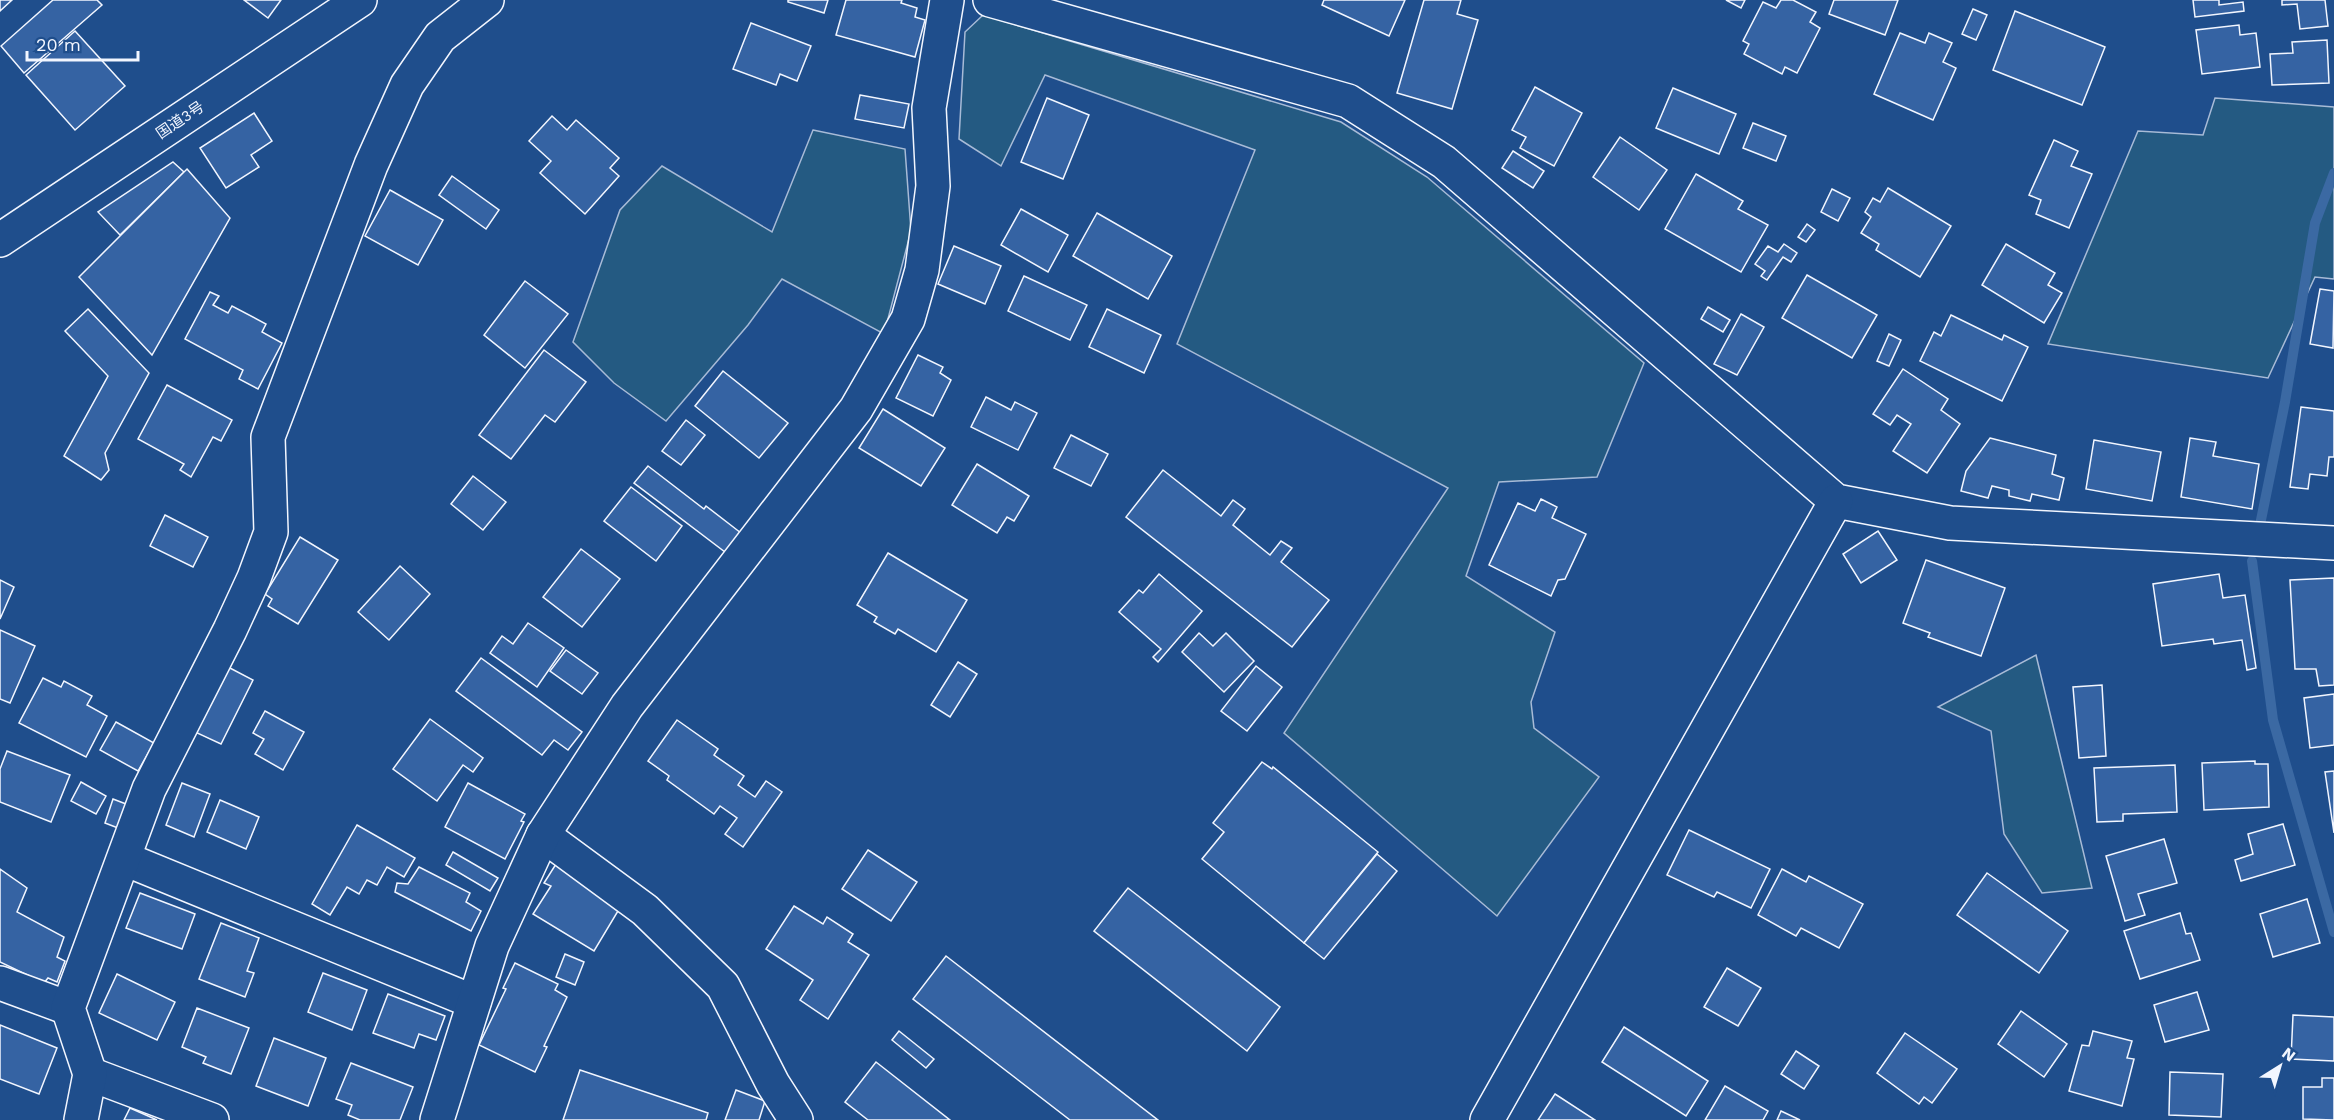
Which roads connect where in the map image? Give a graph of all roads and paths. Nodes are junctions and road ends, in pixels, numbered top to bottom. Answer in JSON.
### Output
{"nodes":[{"id":1,"x":360,"y":0,"type":"edge"},
{"id":2,"x":487,"y":0,"type":"edge"},
{"id":3,"x":947,"y":0,"type":"edge"},
{"id":4,"x":990,"y":0,"type":"edge"},
{"id":5,"x":0,"y":240,"type":"edge"},
{"id":6,"x":1836,"y":501,"type":"junction"},
{"id":7,"x":2334,"y":543,"type":"edge"},
{"id":8,"x":543,"y":835,"type":"junction"},
{"id":9,"x":125,"y":859,"type":"junction"},
{"id":10,"x":0,"y":983,"type":"edge"},
{"id":11,"x":474,"y":1002,"type":"junction"},
{"id":12,"x":68,"y":1008,"type":"junction"},
{"id":13,"x":90,"y":1074,"type":"junction"},
{"id":14,"x":81,"y":1120,"type":"edge"},
{"id":15,"x":212,"y":1120,"type":"edge"},
{"id":16,"x":437,"y":1120,"type":"edge"},
{"id":17,"x":796,"y":1120,"type":"edge"},
{"id":18,"x":1487,"y":1120,"type":"edge"}],
"edges":[{"from":1,"to":5,"type":"main road","name":"国道3号"},
{"from":2,"to":9,"type":"main road"},
{"from":3,"to":8,"type":"main road"},
{"from":4,"to":6,"type":"main road"},
{"from":6,"to":7,"type":"main road"},
{"from":6,"to":18,"type":"main road"},
{"from":8,"to":11,"type":"main road"},
{"from":8,"to":17,"type":"main road"},
{"from":9,"to":11,"type":"main road"},
{"from":9,"to":12,"type":"main road"},
{"from":10,"to":12,"type":"main road"},
{"from":11,"to":16,"type":"main road"},
{"from":12,"to":13,"type":"main road"},
{"from":13,"to":14,"type":"main road"},
{"from":13,"to":15,"type":"main road"}]}
